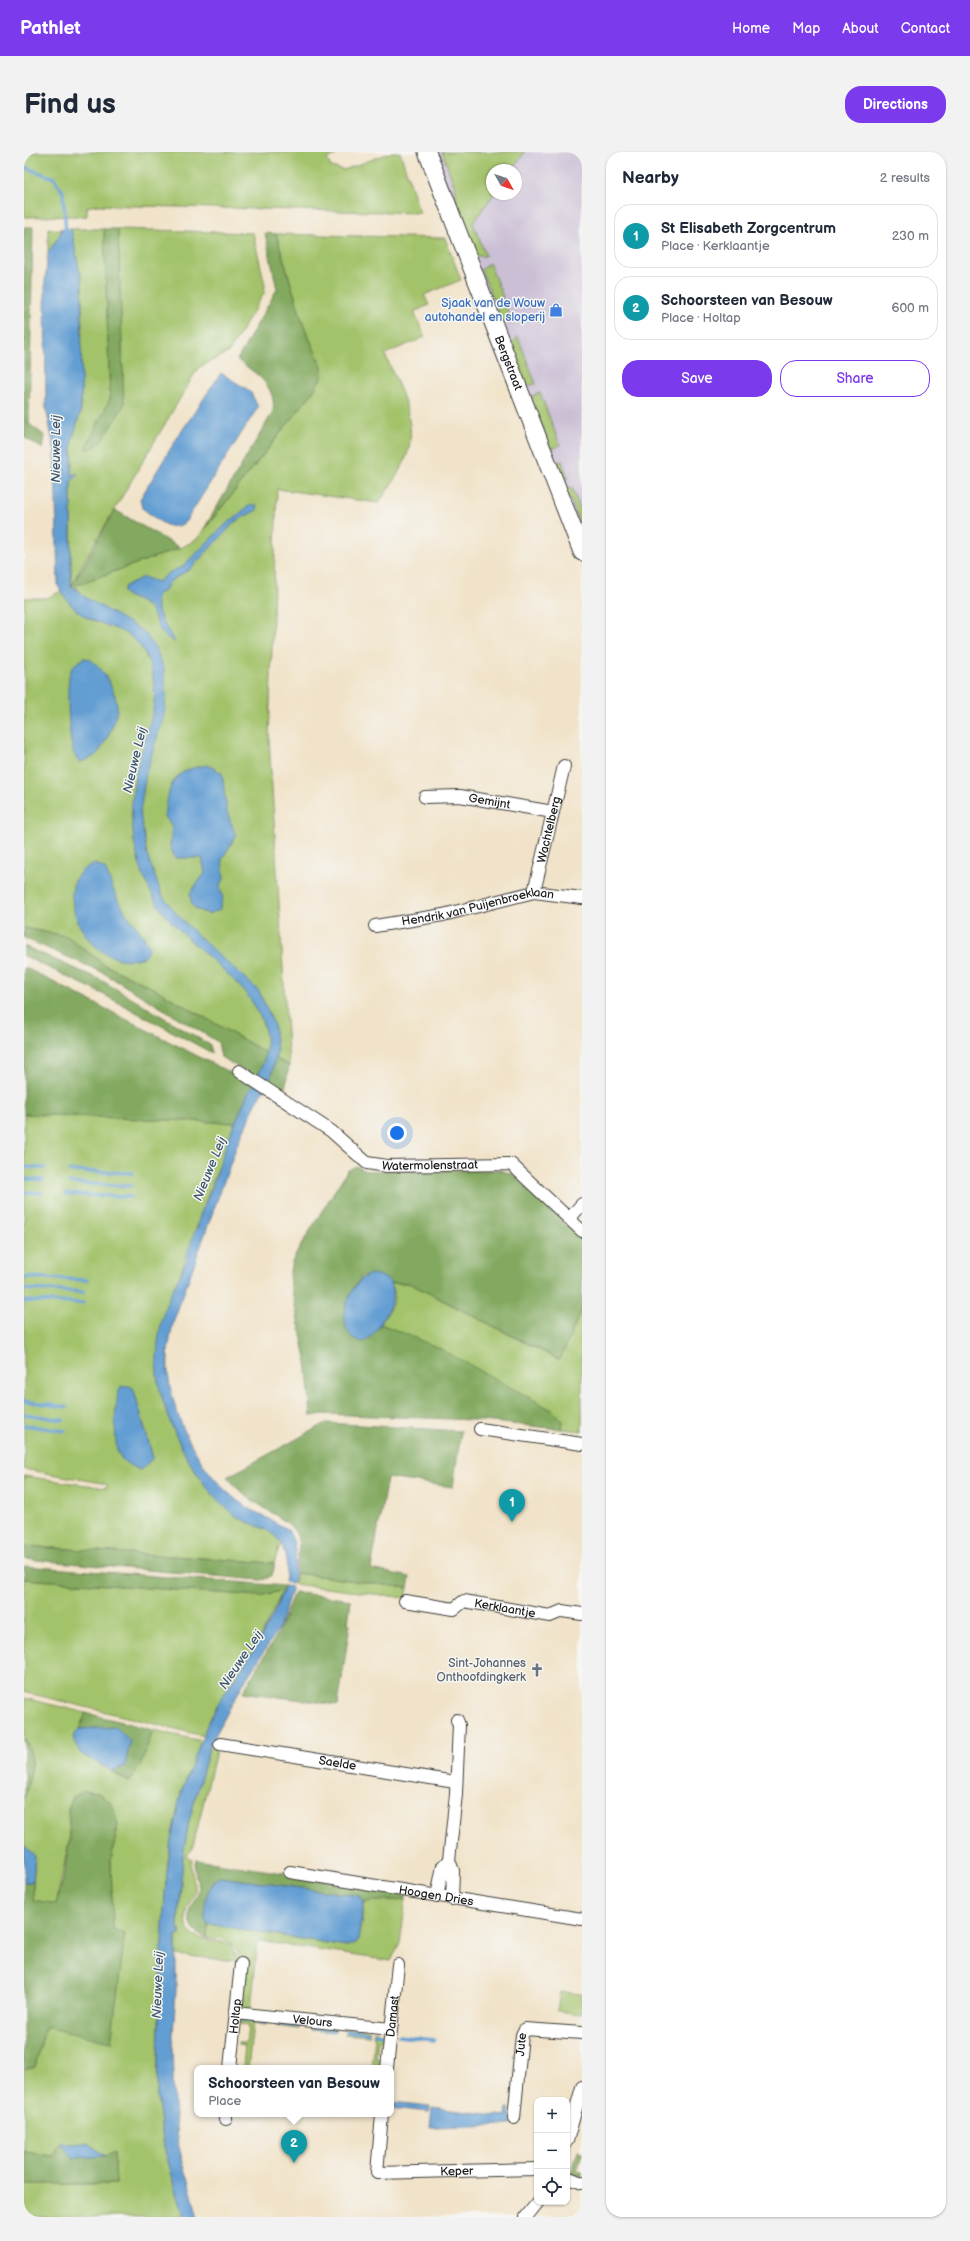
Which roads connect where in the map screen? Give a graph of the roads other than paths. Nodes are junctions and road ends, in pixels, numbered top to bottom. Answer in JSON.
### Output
{"nodes":[{"id":1,"x":427,"y":152,"type":"edge"},
{"id":2,"x":582,"y":552,"type":"edge"},
{"id":3,"x":564,"y":766,"type":"dead end"},
{"id":4,"x":425,"y":797,"type":"dead end"},
{"id":5,"x":553,"y":812,"type":"junction"},
{"id":6,"x":534,"y":892,"type":"junction"},
{"id":7,"x":582,"y":898,"type":"edge"},
{"id":8,"x":375,"y":926,"type":"dead end"},
{"id":9,"x":243,"y":1073,"type":"dead end"},
{"id":10,"x":582,"y":1204,"type":"edge"},
{"id":11,"x":569,"y":1219,"type":"junction"},
{"id":12,"x":582,"y":1231,"type":"edge"},
{"id":13,"x":480,"y":1429,"type":"dead end"},
{"id":14,"x":582,"y":1444,"type":"edge"},
{"id":15,"x":405,"y":1601,"type":"dead end"},
{"id":16,"x":582,"y":1614,"type":"edge"},
{"id":17,"x":457,"y":1720,"type":"dead end"},
{"id":18,"x":220,"y":1744,"type":"dead end"},
{"id":19,"x":455,"y":1782,"type":"junction"},
{"id":20,"x":449,"y":1860,"type":"junction"},
{"id":21,"x":290,"y":1872,"type":"dead end"},
{"id":22,"x":437,"y":1896,"type":"junction"},
{"id":23,"x":452,"y":1899,"type":"junction"},
{"id":24,"x":582,"y":1919,"type":"edge"},
{"id":25,"x":241,"y":1964,"type":"dead end"},
{"id":26,"x":398,"y":1965,"type":"dead end"},
{"id":27,"x":234,"y":2013,"type":"junction"},
{"id":28,"x":390,"y":2029,"type":"junction"},
{"id":29,"x":582,"y":2033,"type":"edge"},
{"id":30,"x":230,"y":2065,"type":"edge"},
{"id":31,"x":387,"y":2065,"type":"edge"},
{"id":32,"x":582,"y":2087,"type":"edge"},
{"id":33,"x":382,"y":2117,"type":"edge"},
{"id":34,"x":514,"y":2118,"type":"dead end"},
{"id":35,"x":569,"y":2133,"type":"edge"},
{"id":36,"x":534,"y":2169,"type":"edge"},
{"id":37,"x":570,"y":2177,"type":"edge"},
{"id":38,"x":582,"y":2183,"type":"edge"},
{"id":39,"x":536,"y":2205,"type":"edge"},
{"id":40,"x":526,"y":2217,"type":"edge"}],
"edges":[{"from":1,"to":2,"type":"street","name":"Bergstraat"},
{"from":3,"to":5,"type":"street","name":"Wachtelberg"},
{"from":4,"to":5,"type":"street","name":"Gemijnt"},
{"from":5,"to":6,"type":"street","name":"Wachtelberg"},
{"from":6,"to":7,"type":"street","name":"Hendrik van Puijenbroeklaan"},
{"from":6,"to":8,"type":"street","name":"Hendrik van Puijenbroeklaan"},
{"from":9,"to":11,"type":"street","name":"Watermolenstraat"},
{"from":10,"to":11,"type":"street"},
{"from":11,"to":12,"type":"street","name":"Watermolenstraat"},
{"from":13,"to":14,"type":"street"},
{"from":15,"to":16,"type":"street","name":"Kerklaantje"},
{"from":17,"to":19,"type":"street"},
{"from":18,"to":19,"type":"street","name":"Saelde"},
{"from":19,"to":20,"type":"street"},
{"from":20,"to":22,"type":"street"},
{"from":20,"to":23,"type":"street"},
{"from":21,"to":22,"type":"street","name":"Hoogen Dries"},
{"from":22,"to":23,"type":"street","name":"Hoogen Dries"},
{"from":23,"to":24,"type":"street","name":"Hoogen Dries"},
{"from":25,"to":27,"type":"street","name":"Holtap"},
{"from":26,"to":28,"type":"street","name":"Damast"},
{"from":27,"to":28,"type":"street","name":"Velours"},
{"from":27,"to":30,"type":"street","name":"Holtap"},
{"from":28,"to":31,"type":"street","name":"Damast"},
{"from":29,"to":34,"type":"street","name":"Jute"},
{"from":32,"to":35,"type":"street"},
{"from":33,"to":36,"type":"street","name":"Keper"},
{"from":37,"to":38,"type":"street"},
{"from":39,"to":40,"type":"street"}]}
